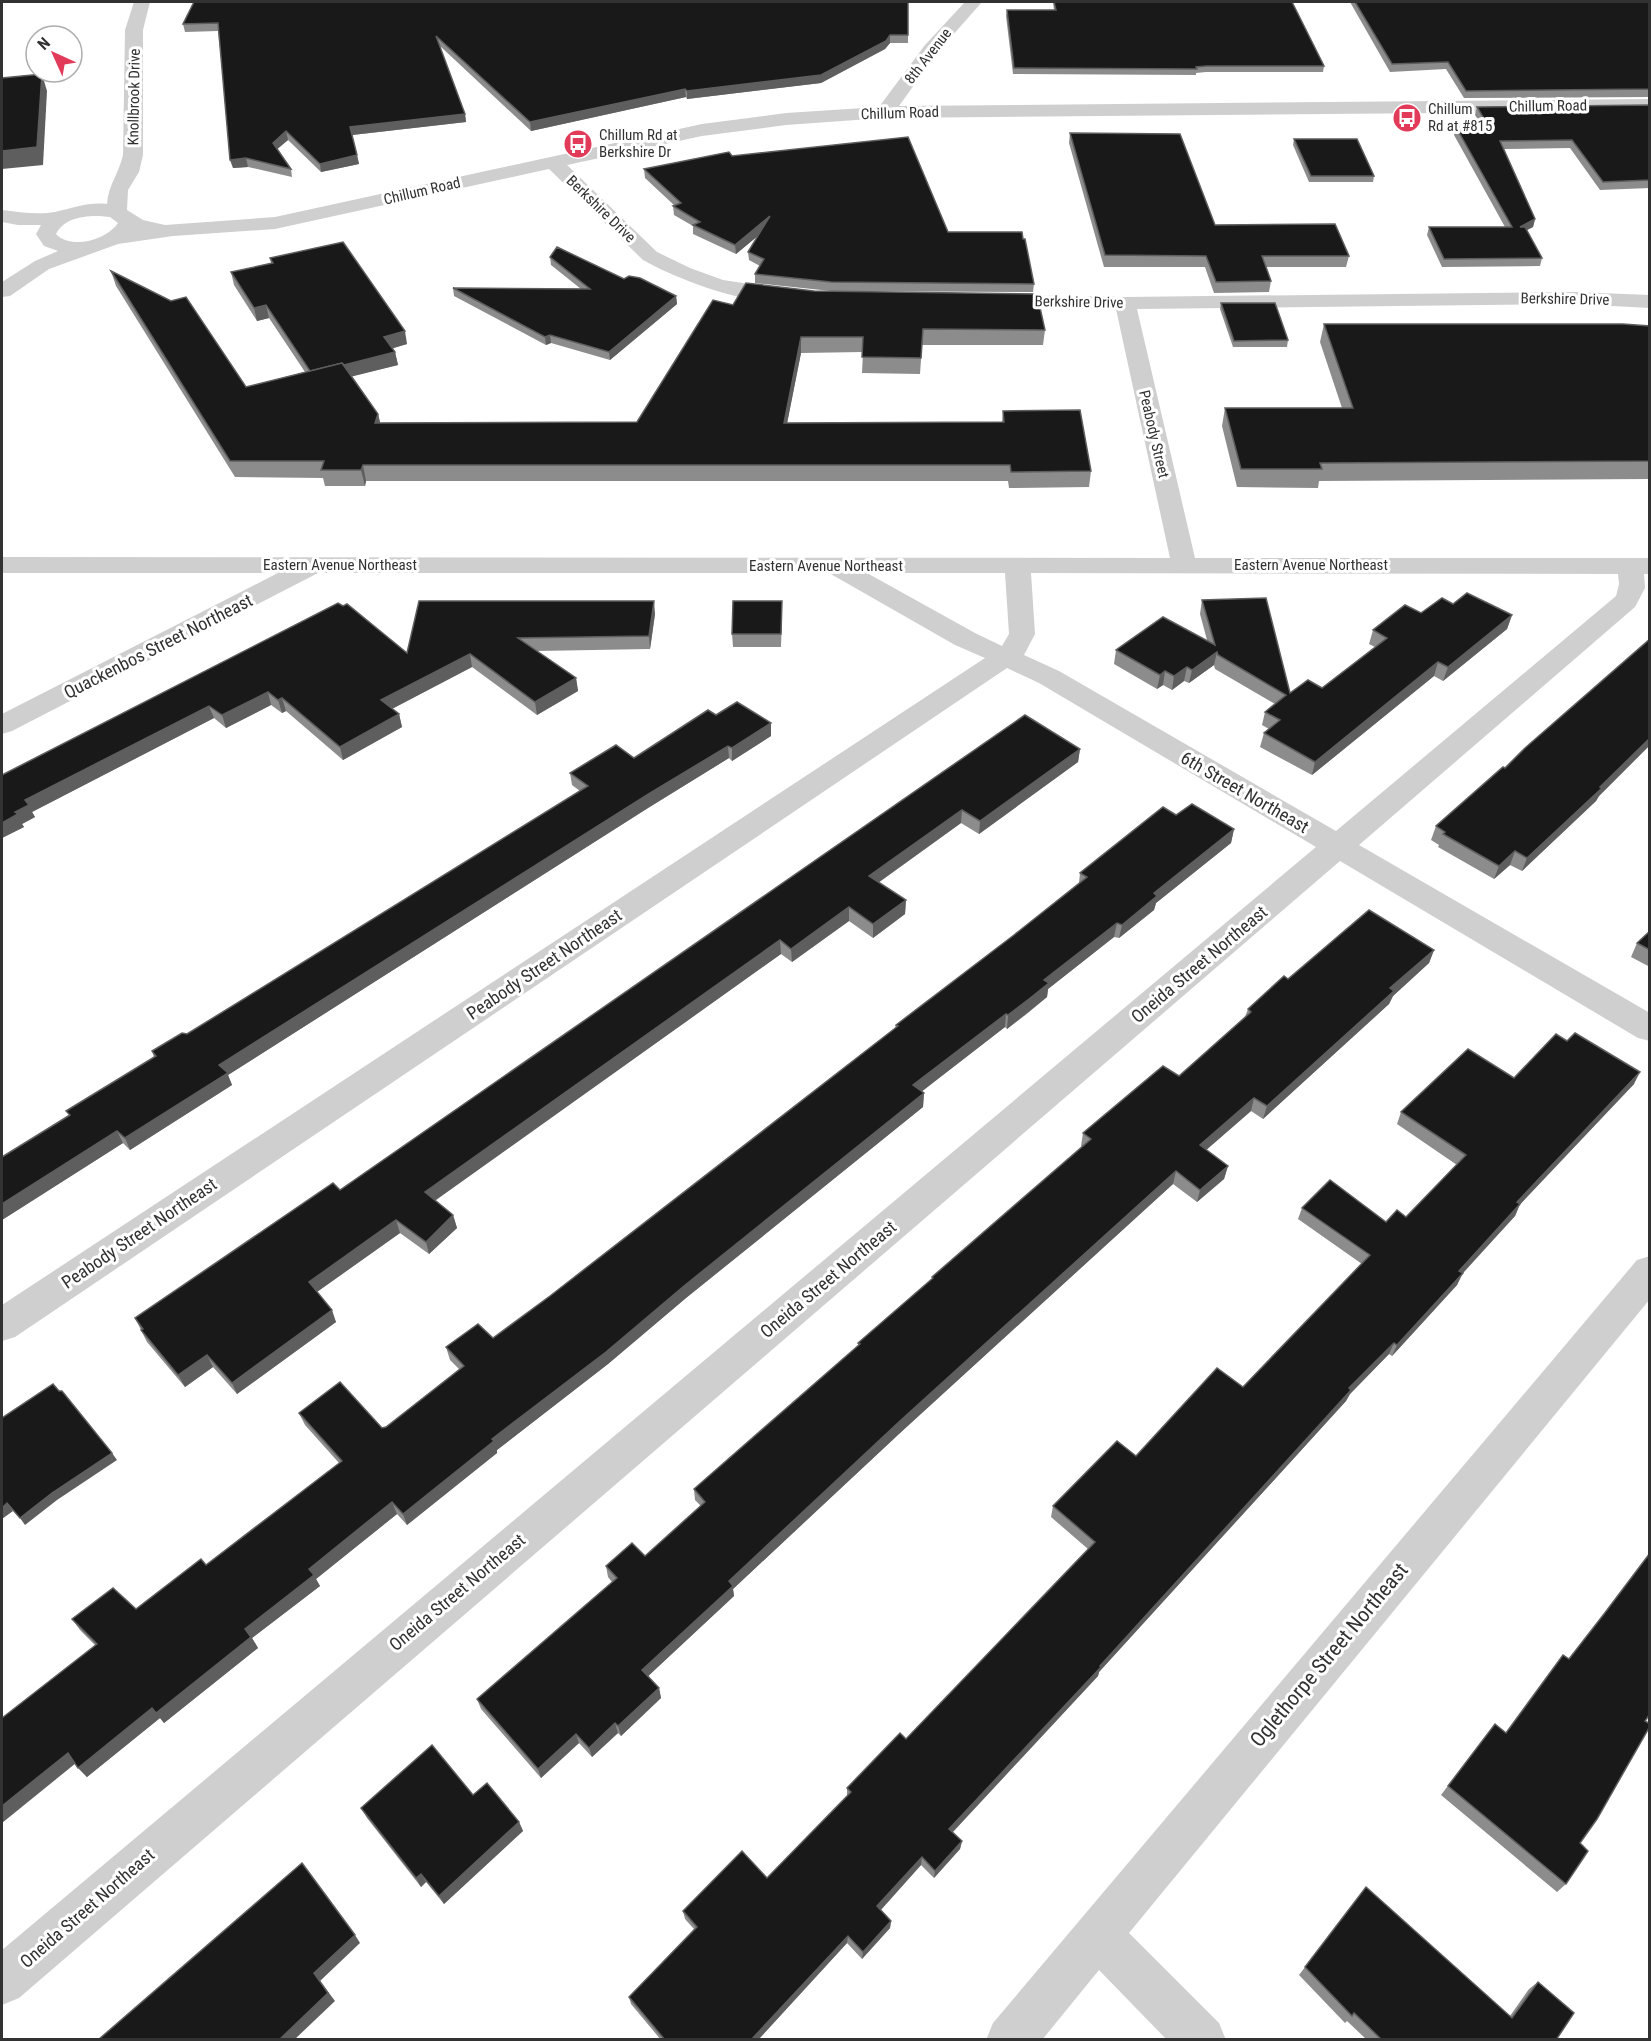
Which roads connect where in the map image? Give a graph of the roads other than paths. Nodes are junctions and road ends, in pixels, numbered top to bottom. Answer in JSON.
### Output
{"nodes":[{"id":1,"x":142,"y":2,"type":"edge"},
{"id":2,"x":974,"y":2,"type":"edge"},
{"id":3,"x":1650,"y":105,"type":"edge"},
{"id":4,"x":884,"y":112,"type":"junction"},
{"id":5,"x":553,"y":162,"type":"junction"},
{"id":6,"x":118,"y":190,"type":"junction"},
{"id":7,"x":84,"y":211,"type":"junction"},
{"id":8,"x":122,"y":217,"type":"junction"},
{"id":9,"x":10,"y":218,"type":"edge"},
{"id":10,"x":52,"y":231,"type":"junction"},
{"id":11,"x":162,"y":231,"type":"junction"},
{"id":12,"x":113,"y":239,"type":"junction"},
{"id":13,"x":87,"y":246,"type":"junction"},
{"id":14,"x":42,"y":265,"type":"junction"},
{"id":15,"x":2,"y":291,"type":"edge"},
{"id":16,"x":813,"y":298,"type":"edge"},
{"id":17,"x":974,"y":301,"type":"edge"},
{"id":18,"x":1650,"y":302,"type":"edge"},
{"id":19,"x":1125,"y":303,"type":"junction"},
{"id":20,"x":2,"y":565,"type":"edge"},
{"id":21,"x":313,"y":565,"type":"junction"},
{"id":22,"x":1017,"y":565,"type":"junction"},
{"id":23,"x":835,"y":566,"type":"junction"},
{"id":24,"x":1184,"y":566,"type":"junction"},
{"id":25,"x":1639,"y":566,"type":"edge"},
{"id":26,"x":1004,"y":658,"type":"junction"},
{"id":27,"x":2,"y":725,"type":"edge"},
{"id":28,"x":1337,"y":847,"type":"junction"},
{"id":29,"x":1650,"y":1029,"type":"edge"},
{"id":30,"x":1650,"y":1271,"type":"edge"},
{"id":31,"x":2,"y":1325,"type":"edge"},
{"id":32,"x":1097,"y":1935,"type":"junction"},
{"id":33,"x":2,"y":1981,"type":"edge"},
{"id":34,"x":1010,"y":2040,"type":"edge"},
{"id":35,"x":1202,"y":2040,"type":"edge"}],
"edges":[{"from":1,"to":6,"type":"street","name":"Knollbrook Drive"},
{"from":2,"to":4,"type":"street","name":"8th Avenue"},
{"from":3,"to":4,"type":"street","name":"Chillum Road"},
{"from":4,"to":5,"type":"street","name":"Chillum Road"},
{"from":5,"to":11,"type":"street","name":"Chillum Road"},
{"from":5,"to":16,"type":"street","name":"Berkshire Drive"},
{"from":6,"to":7,"type":"street"},
{"from":6,"to":8,"type":"street","name":"Knollbrook Drive"},
{"from":7,"to":8,"type":"street","name":"Chillum Road"},
{"from":7,"to":10,"type":"street"},
{"from":8,"to":11,"type":"street","name":"Chillum Road"},
{"from":8,"to":12,"type":"street"},
{"from":9,"to":10,"type":"street"},
{"from":10,"to":13,"type":"street"},
{"from":10,"to":14,"type":"street"},
{"from":11,"to":12,"type":"street","name":"Chillum Road"},
{"from":12,"to":13,"type":"street","name":"Chillum Road"},
{"from":13,"to":14,"type":"street"},
{"from":14,"to":15,"type":"street"},
{"from":17,"to":19,"type":"street","name":"Berkshire Drive"},
{"from":18,"to":19,"type":"street","name":"Berkshire Drive"},
{"from":19,"to":24,"type":"street","name":"Peabody Street"},
{"from":20,"to":21,"type":"street","name":"Eastern Avenue Northeast"},
{"from":21,"to":23,"type":"street","name":"Eastern Avenue Northeast"},
{"from":21,"to":27,"type":"street","name":"Quackenbos Street Northeast"},
{"from":22,"to":23,"type":"street","name":"Eastern Avenue Northeast"},
{"from":22,"to":24,"type":"street","name":"Eastern Avenue Northeast"},
{"from":22,"to":26,"type":"street","name":"Peabody Street Northeast"},
{"from":23,"to":26,"type":"street","name":"6th Street Northeast"},
{"from":24,"to":25,"type":"street","name":"Eastern Avenue Northeast"},
{"from":25,"to":28,"type":"street","name":"Oneida Street Northeast"},
{"from":26,"to":28,"type":"street","name":"6th Street Northeast"},
{"from":26,"to":31,"type":"street","name":"Peabody Street Northeast"},
{"from":28,"to":29,"type":"street","name":"6th Street Northeast"},
{"from":28,"to":33,"type":"street","name":"Oneida Street Northeast"},
{"from":30,"to":32,"type":"street","name":"Oglethorpe Street Northeast"},
{"from":32,"to":34,"type":"street","name":"Oglethorpe Street Northeast"},
{"from":32,"to":35,"type":"street"}]}
